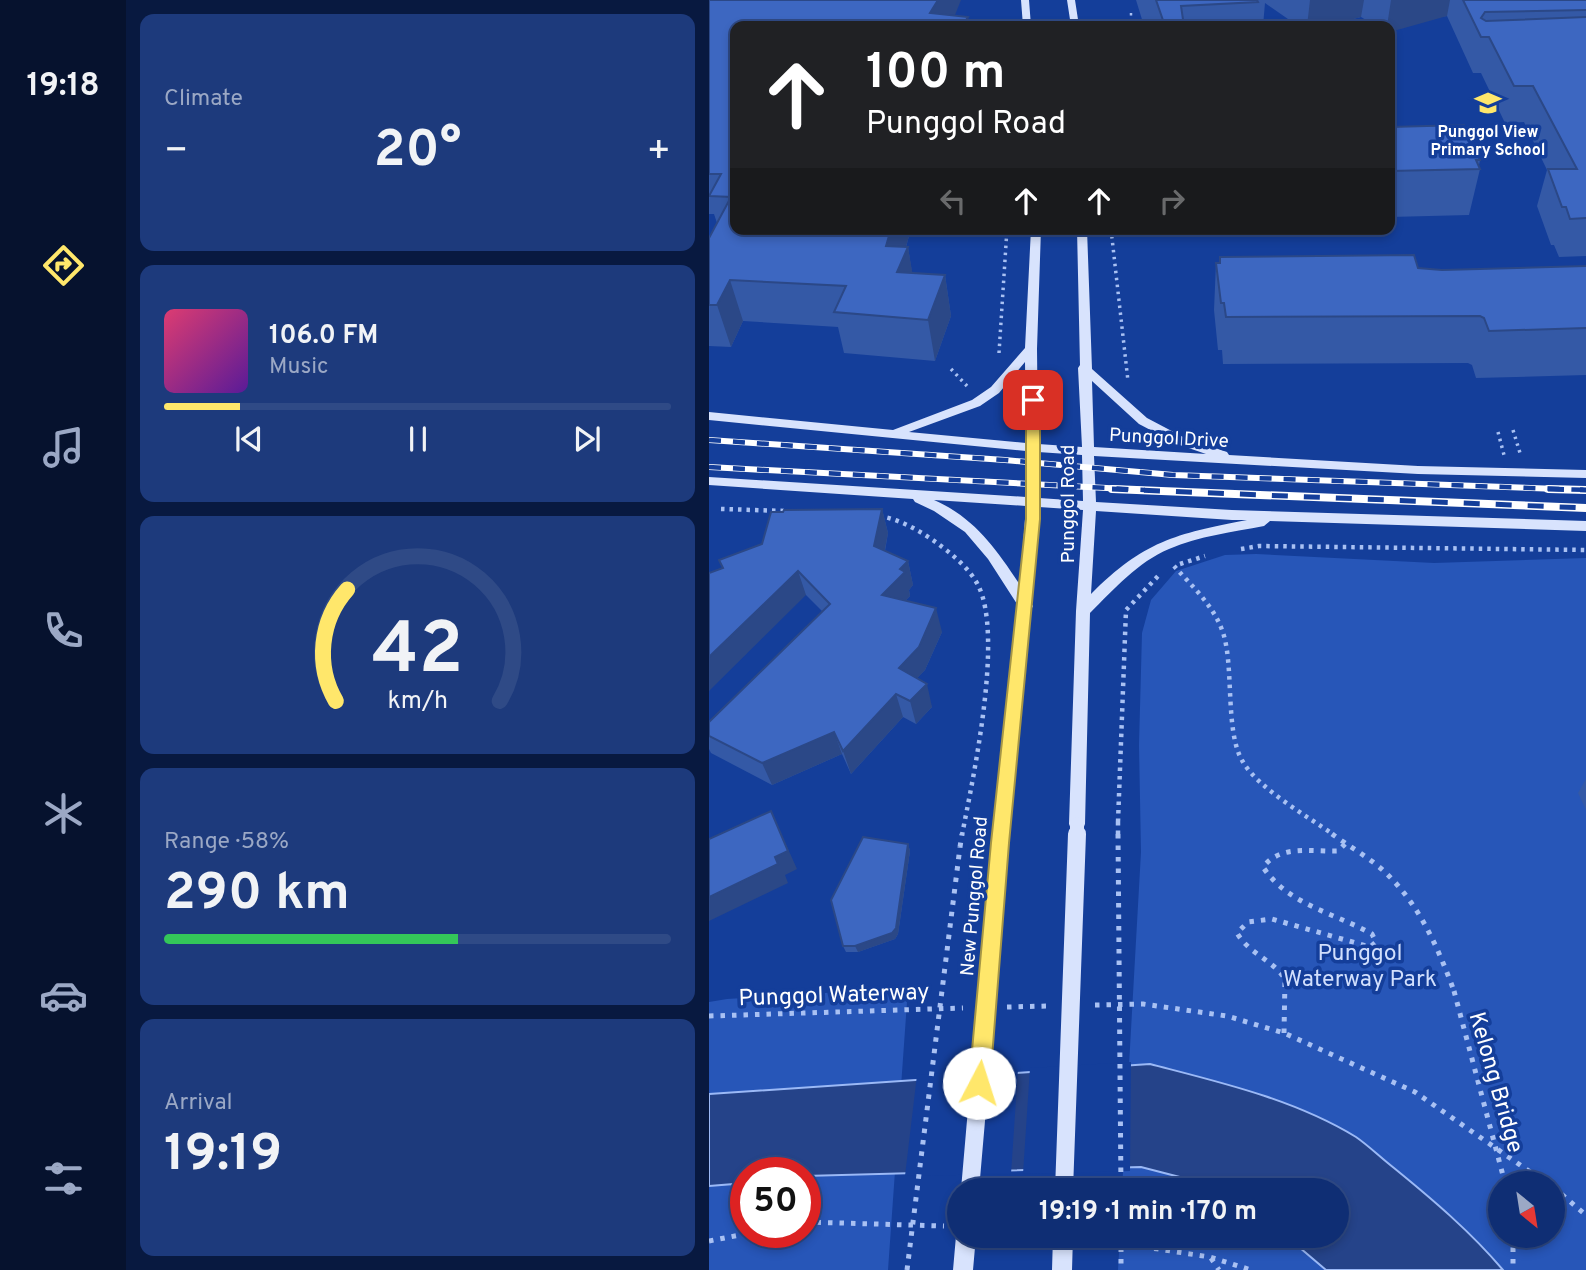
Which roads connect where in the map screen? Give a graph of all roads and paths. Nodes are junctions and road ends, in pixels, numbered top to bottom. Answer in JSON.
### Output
{"nodes":[{"id":1,"x":1025,"y":0,"type":"edge"},
{"id":2,"x":1071,"y":0,"type":"edge"},
{"id":3,"x":1131,"y":13,"type":"dead end"},
{"id":4,"x":1027,"y":21,"type":"edge"},
{"id":5,"x":1074,"y":21,"type":"edge"},
{"id":6,"x":1131,"y":21,"type":"edge"},
{"id":7,"x":1007,"y":235,"type":"edge"},
{"id":8,"x":1036,"y":235,"type":"edge"},
{"id":9,"x":1082,"y":235,"type":"edge"},
{"id":10,"x":1112,"y":235,"type":"edge"},
{"id":11,"x":1032,"y":349,"type":"junction"},
{"id":12,"x":995,"y":361,"type":"dead end"},
{"id":13,"x":1084,"y":368,"type":"junction"},
{"id":14,"x":951,"y":369,"type":"dead end"},
{"id":15,"x":975,"y":381,"type":"dead end"},
{"id":16,"x":1128,"y":382,"type":"dead end"},
{"id":17,"x":709,"y":416,"type":"edge"},
{"id":18,"x":1513,"y":430,"type":"dead end"},
{"id":19,"x":1498,"y":432,"type":"dead end"},
{"id":20,"x":890,"y":433,"type":"junction"},
{"id":21,"x":1502,"y":447,"type":"dead end"},
{"id":22,"x":1518,"y":447,"type":"dead end"},
{"id":23,"x":1034,"y":449,"type":"junction"},
{"id":24,"x":1087,"y":451,"type":"junction"},
{"id":25,"x":1521,"y":456,"type":"dead end"},
{"id":26,"x":1492,"y":457,"type":"dead end"},
{"id":27,"x":1240,"y":461,"type":"junction"},
{"id":28,"x":1586,"y":474,"type":"edge"},
{"id":29,"x":709,"y":481,"type":"edge"},
{"id":30,"x":899,"y":492,"type":"junction"},
{"id":31,"x":1034,"y":502,"type":"junction"},
{"id":32,"x":1089,"y":506,"type":"junction"},
{"id":33,"x":721,"y":509,"type":"dead end"},
{"id":34,"x":790,"y":512,"type":"edge"},
{"id":35,"x":872,"y":515,"type":"edge"},
{"id":36,"x":1281,"y":517,"type":"junction"},
{"id":37,"x":1586,"y":526,"type":"edge"},
{"id":38,"x":1237,"y":549,"type":"dead end"},
{"id":39,"x":1586,"y":550,"type":"edge"},
{"id":40,"x":1215,"y":553,"type":"dead end"},
{"id":41,"x":1174,"y":566,"type":"junction"},
{"id":42,"x":1026,"y":606,"type":"junction"},
{"id":43,"x":1083,"y":611,"type":"junction"},
{"id":44,"x":1345,"y":844,"type":"junction"},
{"id":45,"x":1088,"y":1005,"type":"dead end"},
{"id":46,"x":1061,"y":1006,"type":"dead end"},
{"id":47,"x":966,"y":1008,"type":"dead end"},
{"id":48,"x":993,"y":1008,"type":"dead end"},
{"id":49,"x":709,"y":1016,"type":"edge"},
{"id":50,"x":1284,"y":1033,"type":"junction"},
{"id":51,"x":1502,"y":1171,"type":"edge"},
{"id":52,"x":1529,"y":1171,"type":"edge"},
{"id":53,"x":971,"y":1178,"type":"edge"},
{"id":54,"x":1064,"y":1178,"type":"edge"},
{"id":55,"x":1121,"y":1178,"type":"edge"},
{"id":56,"x":1565,"y":1198,"type":"edge"},
{"id":57,"x":1586,"y":1216,"type":"edge"},
{"id":58,"x":821,"y":1222,"type":"edge"},
{"id":59,"x":947,"y":1226,"type":"edge"},
{"id":60,"x":730,"y":1237,"type":"edge"},
{"id":61,"x":709,"y":1241,"type":"edge"},
{"id":62,"x":965,"y":1248,"type":"edge"},
{"id":63,"x":1063,"y":1248,"type":"edge"},
{"id":64,"x":1121,"y":1248,"type":"edge"},
{"id":65,"x":1150,"y":1248,"type":"edge"},
{"id":66,"x":1513,"y":1248,"type":"edge"},
{"id":67,"x":1210,"y":1257,"type":"junction"},
{"id":68,"x":907,"y":1270,"type":"edge"},
{"id":69,"x":963,"y":1270,"type":"edge"},
{"id":70,"x":1062,"y":1270,"type":"edge"},
{"id":71,"x":1121,"y":1270,"type":"edge"},
{"id":72,"x":1219,"y":1270,"type":"edge"},
{"id":73,"x":1251,"y":1270,"type":"edge"},
{"id":74,"x":1513,"y":1270,"type":"edge"}],
"edges":[{"from":1,"to":4,"type":"main road"},
{"from":2,"to":5,"type":"main road"},
{"from":3,"to":6,"type":"path"},
{"from":7,"to":12,"type":"path"},
{"from":8,"to":11,"type":"main road","name":"Punggol Road"},
{"from":9,"to":13,"type":"main road","name":"Punggol Road"},
{"from":10,"to":16,"type":"path"},
{"from":11,"to":20,"type":"main road"},
{"from":11,"to":23,"type":"main road","name":"Punggol Road"},
{"from":13,"to":24,"type":"main road","name":"Punggol Road"},
{"from":13,"to":27,"type":"main road"},
{"from":14,"to":15,"type":"path"},
{"from":17,"to":20,"type":"main road","name":"Punggol Drive"},
{"from":18,"to":22,"type":"path"},
{"from":19,"to":21,"type":"path"},
{"from":20,"to":23,"type":"main road","name":"Punggol Drive"},
{"from":23,"to":24,"type":"main road","name":"Punggol Drive"},
{"from":23,"to":31,"type":"main road","name":"Punggol Road"},
{"from":24,"to":27,"type":"main road","name":"Punggol Drive"},
{"from":24,"to":32,"type":"main road","name":"Punggol Road"},
{"from":25,"to":26,"type":"path"},
{"from":27,"to":28,"type":"main road","name":"Punggol Drive"},
{"from":29,"to":30,"type":"main road"},
{"from":30,"to":31,"type":"main road"},
{"from":30,"to":42,"type":"main road"},
{"from":31,"to":32,"type":"main road"},
{"from":31,"to":42,"type":"main road","name":"Punggol Road"},
{"from":32,"to":36,"type":"main road"},
{"from":32,"to":43,"type":"main road","name":"Punggol Road"},
{"from":33,"to":34,"type":"path"},
{"from":35,"to":68,"type":"path","bridge":true},
{"from":36,"to":37,"type":"main road"},
{"from":36,"to":43,"type":"main road"},
{"from":38,"to":39,"type":"path"},
{"from":40,"to":41,"type":"path"},
{"from":41,"to":44,"type":"path","name":"Kelong Bridge"},
{"from":41,"to":55,"type":"path","bridge":true},
{"from":42,"to":53,"type":"main road","name":"New Punggol Road","bridge":true},
{"from":43,"to":54,"type":"main road","bridge":true},
{"from":44,"to":50,"type":"path"},
{"from":44,"to":51,"type":"path","name":"Kelong Bridge","bridge":true},
{"from":45,"to":50,"type":"path"},
{"from":46,"to":48,"type":"path"},
{"from":47,"to":49,"type":"path","name":"Punggol Waterway"},
{"from":50,"to":52,"type":"path"},
{"from":56,"to":57,"type":"path"},
{"from":58,"to":59,"type":"path"},
{"from":60,"to":61,"type":"path"},
{"from":62,"to":69,"type":"main road"},
{"from":63,"to":70,"type":"main road"},
{"from":64,"to":71,"type":"path","bridge":true},
{"from":65,"to":67,"type":"path"},
{"from":66,"to":74,"type":"path"},
{"from":67,"to":72,"type":"path"},
{"from":67,"to":73,"type":"path"}]}
